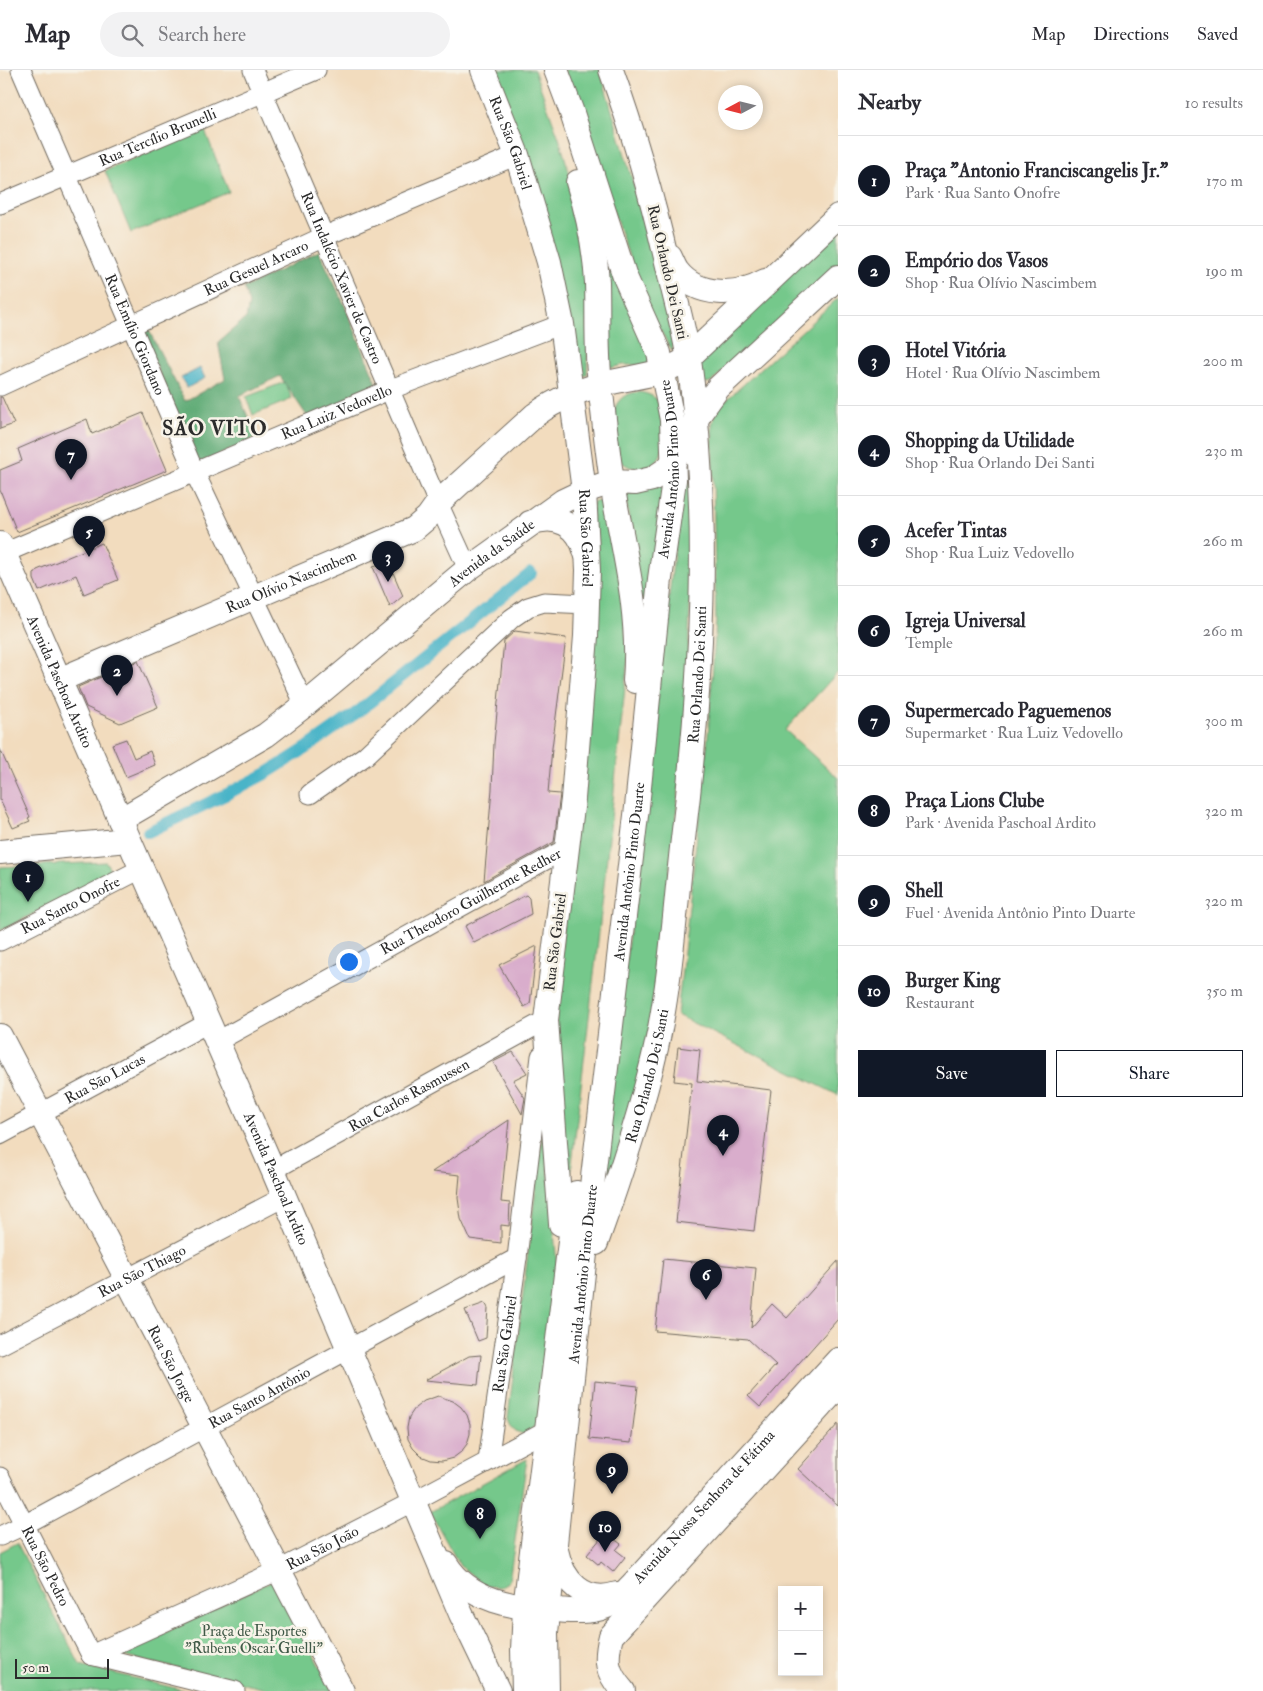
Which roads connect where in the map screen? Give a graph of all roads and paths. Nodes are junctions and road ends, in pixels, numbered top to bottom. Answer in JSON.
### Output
{"nodes":[{"id":1,"x":21,"y":70,"type":"edge"},
{"id":2,"x":253,"y":70,"type":"edge"},
{"id":3,"x":316,"y":70,"type":"edge"},
{"id":4,"x":483,"y":70,"type":"edge"},
{"id":5,"x":540,"y":70,"type":"edge"},
{"id":6,"x":556,"y":70,"type":"edge"},
{"id":7,"x":611,"y":70,"type":"edge"},
{"id":8,"x":263,"y":93,"type":"junction"},
{"id":9,"x":516,"y":155,"type":"junction"},
{"id":10,"x":67,"y":175,"type":"junction"},
{"id":11,"x":0,"y":204,"type":"edge"},
{"id":12,"x":838,"y":216,"type":"edge"},
{"id":13,"x":325,"y":236,"type":"junction"},
{"id":14,"x":664,"y":246,"type":"junction"},
{"id":15,"x":775,"y":275,"type":"junction"},
{"id":16,"x":838,"y":277,"type":"edge"},
{"id":17,"x":562,"y":324,"type":"junction"},
{"id":18,"x":132,"y":326,"type":"junction"},
{"id":19,"x":688,"y":358,"type":"junction"},
{"id":20,"x":664,"y":370,"type":"junction"},
{"id":21,"x":600,"y":384,"type":"junction"},
{"id":22,"x":0,"y":386,"type":"edge"},
{"id":23,"x":391,"y":390,"type":"junction"},
{"id":24,"x":572,"y":394,"type":"junction"},
{"id":25,"x":695,"y":421,"type":"junction"},
{"id":26,"x":674,"y":461,"type":"junction"},
{"id":27,"x":194,"y":472,"type":"junction"},
{"id":28,"x":612,"y":482,"type":"junction"},
{"id":29,"x":584,"y":491,"type":"junction"},
{"id":30,"x":438,"y":503,"type":"junction"},
{"id":31,"x":530,"y":523,"type":"junction"},
{"id":32,"x":2,"y":548,"type":"edge"},
{"id":33,"x":587,"y":557,"type":"junction"},
{"id":34,"x":468,"y":569,"type":"junction"},
{"id":35,"x":254,"y":596,"type":"junction"},
{"id":36,"x":587,"y":604,"type":"junction"},
{"id":37,"x":59,"y":680,"type":"junction"},
{"id":38,"x":306,"y":705,"type":"junction"},
{"id":39,"x":310,"y":794,"type":"dead end"},
{"id":40,"x":119,"y":834,"type":"junction"},
{"id":41,"x":567,"y":848,"type":"junction"},
{"id":42,"x":0,"y":852,"type":"edge"},
{"id":43,"x":141,"y":869,"type":"junction"},
{"id":44,"x":0,"y":941,"type":"edge"},
{"id":45,"x":546,"y":1020,"type":"junction"},
{"id":46,"x":212,"y":1032,"type":"junction"},
{"id":47,"x":0,"y":1036,"type":"edge"},
{"id":48,"x":41,"y":1113,"type":"junction"},
{"id":49,"x":0,"y":1135,"type":"edge"},
{"id":50,"x":273,"y":1170,"type":"junction"},
{"id":51,"x":284,"y":1197,"type":"junction"},
{"id":52,"x":518,"y":1258,"type":"junction"},
{"id":53,"x":574,"y":1277,"type":"junction"},
{"id":54,"x":127,"y":1279,"type":"junction"},
{"id":55,"x":0,"y":1345,"type":"edge"},
{"id":56,"x":349,"y":1349,"type":"junction"},
{"id":57,"x":838,"y":1360,"type":"edge"},
{"id":58,"x":838,"y":1387,"type":"edge"},
{"id":59,"x":205,"y":1428,"type":"junction"},
{"id":60,"x":547,"y":1430,"type":"junction"},
{"id":61,"x":488,"y":1461,"type":"junction"},
{"id":62,"x":0,"y":1477,"type":"edge"},
{"id":63,"x":414,"y":1502,"type":"junction"},
{"id":64,"x":24,"y":1525,"type":"junction"},
{"id":65,"x":0,"y":1536,"type":"edge"},
{"id":66,"x":431,"y":1539,"type":"junction"},
{"id":67,"x":555,"y":1542,"type":"junction"},
{"id":68,"x":279,"y":1570,"type":"junction"},
{"id":69,"x":631,"y":1586,"type":"junction"},
{"id":70,"x":537,"y":1609,"type":"junction"},
{"id":71,"x":92,"y":1655,"type":"junction"},
{"id":72,"x":236,"y":1691,"type":"edge"},
{"id":73,"x":342,"y":1691,"type":"edge"},
{"id":74,"x":498,"y":1691,"type":"edge"},
{"id":75,"x":524,"y":1691,"type":"edge"},
{"id":76,"x":547,"y":1691,"type":"edge"},
{"id":77,"x":623,"y":1691,"type":"edge"}],
"edges":[{"from":1,"to":10,"type":"street","name":"Rua Emílio Giordano"},
{"from":2,"to":8,"type":"street","name":"Rua Indalécio Xavier de Castro"},
{"from":3,"to":8,"type":"street","name":"Rua Tercílio Brunelli"},
{"from":4,"to":9,"type":"main road","name":"Rua São Gabriel"},
{"from":5,"to":21,"type":"main road","name":"Avenida Antônio Pinto Duarte"},
{"from":6,"to":20,"type":"main road","name":"Avenida Antônio Pinto Duarte"},
{"from":7,"to":14,"type":"main road","name":"Rua Orlando Dei Santi"},
{"from":8,"to":10,"type":"street","name":"Rua Tercílio Brunelli"},
{"from":8,"to":13,"type":"street","name":"Rua Indalécio Xavier de Castro"},
{"from":9,"to":13,"type":"street","name":"Rua Gesuel Arcaro"},
{"from":9,"to":17,"type":"main road","name":"Rua São Gabriel"},
{"from":10,"to":11,"type":"street","name":"Rua Tercílio Brunelli"},
{"from":10,"to":18,"type":"street","name":"Rua Emílio Giordano"},
{"from":12,"to":15,"type":"main road"},
{"from":13,"to":18,"type":"street","name":"Rua Gesuel Arcaro"},
{"from":13,"to":23,"type":"street","name":"Rua Indalécio Xavier de Castro"},
{"from":14,"to":15,"type":"main road"},
{"from":14,"to":19,"type":"main road","name":"Rua Orlando Dei Santi"},
{"from":15,"to":19,"type":"main road"},
{"from":16,"to":25,"type":"main road","name":"Avenida da Saúde"},
{"from":17,"to":23,"type":"street","name":"Rua Luiz Vedovello"},
{"from":17,"to":24,"type":"main road","name":"Rua São Gabriel"},
{"from":18,"to":22,"type":"street","name":"Rua Gesuel Arcaro"},
{"from":18,"to":27,"type":"street","name":"Rua Emílio Giordano"},
{"from":19,"to":20,"type":"main road"},
{"from":19,"to":25,"type":"main road","name":"Rua Orlando Dei Santi"},
{"from":20,"to":21,"type":"main road"},
{"from":20,"to":26,"type":"main road","name":"Avenida Antônio Pinto Duarte"},
{"from":21,"to":24,"type":"main road","name":"Rua Olívio Nascimbem"},
{"from":21,"to":28,"type":"main road","name":"Avenida Antônio Pinto Duarte"},
{"from":23,"to":27,"type":"street","name":"Rua Luiz Vedovello"},
{"from":23,"to":30,"type":"street","name":"Rua Indalécio Xavier de Castro"},
{"from":24,"to":29,"type":"main road","name":"Rua São Gabriel"},
{"from":24,"to":30,"type":"main road","name":"Rua Olívio Nascimbem"},
{"from":25,"to":26,"type":"main road","name":"Avenida da Saúde"},
{"from":25,"to":53,"type":"main road","name":"Rua Orlando Dei Santi"},
{"from":26,"to":28,"type":"main road","name":"Avenida da Saúde"},
{"from":26,"to":53,"type":"main road","name":"Avenida Antônio Pinto Duarte"},
{"from":27,"to":32,"type":"street","name":"Rua Luiz Vedovello"},
{"from":27,"to":35,"type":"street","name":"Rua Emílio Giordano"},
{"from":28,"to":29,"type":"main road","name":"Avenida da Saúde"},
{"from":28,"to":53,"type":"main road","name":"Avenida Antônio Pinto Duarte"},
{"from":29,"to":31,"type":"main road","name":"Avenida da Saúde"},
{"from":29,"to":33,"type":"main road","name":"Rua São Gabriel"},
{"from":30,"to":34,"type":"street","name":"Rua Indalécio Xavier de Castro"},
{"from":30,"to":35,"type":"main road","name":"Rua Olívio Nascimbem"},
{"from":31,"to":33,"type":"main road"},
{"from":31,"to":34,"type":"main road","name":"Avenida da Saúde"},
{"from":32,"to":37,"type":"main road","name":"Avenida Paschoal Ardito"},
{"from":33,"to":36,"type":"main road","name":"Rua São Gabriel"},
{"from":34,"to":38,"type":"main road","name":"Avenida da Saúde"},
{"from":35,"to":37,"type":"main road","name":"Rua Olívio Nascimbem"},
{"from":35,"to":38,"type":"street","name":"Rua Emílio Giordano"},
{"from":36,"to":39,"type":"street"},
{"from":36,"to":41,"type":"main road","name":"Rua São Gabriel"},
{"from":37,"to":40,"type":"main road","name":"Avenida Paschoal Ardito"},
{"from":38,"to":40,"type":"main road","name":"Avenida da Saúde"},
{"from":40,"to":42,"type":"main road"},
{"from":40,"to":43,"type":"main road","name":"Avenida Paschoal Ardito"},
{"from":41,"to":45,"type":"main road","name":"Rua São Gabriel"},
{"from":41,"to":46,"type":"street","name":"Rua Theodoro Guilherme Redher"},
{"from":43,"to":44,"type":"street","name":"Rua Santo Onofre"},
{"from":43,"to":46,"type":"main road","name":"Avenida Paschoal Ardito"},
{"from":45,"to":50,"type":"street","name":"Rua Carlos Rasmussen"},
{"from":45,"to":52,"type":"street","name":"Rua São Gabriel"},
{"from":45,"to":53,"type":"main road","name":"Rua São Gabriel"},
{"from":46,"to":48,"type":"street","name":"Rua São Lucas"},
{"from":46,"to":50,"type":"main road","name":"Avenida Paschoal Ardito"},
{"from":47,"to":48,"type":"main road","name":"Rua São Jorge"},
{"from":48,"to":49,"type":"street","name":"Rua São Lucas"},
{"from":48,"to":54,"type":"main road","name":"Rua São Jorge"},
{"from":50,"to":51,"type":"main road","name":"Avenida Paschoal Ardito"},
{"from":51,"to":54,"type":"street","name":"Rua São Thiago"},
{"from":51,"to":56,"type":"main road","name":"Avenida Paschoal Ardito"},
{"from":52,"to":56,"type":"street","name":"Rua Santo Antônio"},
{"from":52,"to":61,"type":"street","name":"Rua São Gabriel"},
{"from":53,"to":60,"type":"main road","name":"Avenida Antônio Pinto Duarte"},
{"from":53,"to":67,"type":"main road","name":"Avenida Antônio Pinto Duarte"},
{"from":54,"to":55,"type":"street","name":"Rua São Thiago"},
{"from":54,"to":59,"type":"main road","name":"Rua São Jorge"},
{"from":56,"to":59,"type":"street","name":"Rua Santo Antônio"},
{"from":56,"to":63,"type":"main road","name":"Avenida Paschoal Ardito"},
{"from":57,"to":69,"type":"main road","name":"Avenida Nossa Senhora de Fátima"},
{"from":58,"to":77,"type":"main road","name":"Avenida Nossa Senhora de Fátima"},
{"from":59,"to":64,"type":"street","name":"Rua Santo Antônio"},
{"from":59,"to":68,"type":"main road","name":"Rua São Jorge"},
{"from":60,"to":61,"type":"street","name":"Rua São João"},
{"from":60,"to":70,"type":"main road","name":"Avenida Antônio Pinto Duarte"},
{"from":61,"to":63,"type":"street","name":"Rua São João"},
{"from":62,"to":64,"type":"street","name":"Rua São Pedro"},
{"from":63,"to":66,"type":"main road","name":"Avenida Paschoal Ardito"},
{"from":63,"to":68,"type":"street","name":"Rua São João"},
{"from":64,"to":65,"type":"street","name":"Rua Santo Antônio"},
{"from":64,"to":71,"type":"street","name":"Rua São Pedro"},
{"from":66,"to":70,"type":"main road","name":"Avenida Paschoal Ardito"},
{"from":66,"to":74,"type":"main road","name":"Avenida Paschoal Ardito"},
{"from":67,"to":69,"type":"main road"},
{"from":67,"to":70,"type":"main road","name":"Avenida Antônio Pinto Duarte"},
{"from":68,"to":71,"type":"street","name":"Rua São João"},
{"from":68,"to":73,"type":"main road","name":"Rua São Jorge"},
{"from":69,"to":70,"type":"main road","name":"Avenida Nossa Senhora de Fátima"},
{"from":70,"to":75,"type":"main road","name":"Avenida Antônio Pinto Duarte"},
{"from":70,"to":76,"type":"main road","name":"Avenida Antônio Pinto Duarte"},
{"from":71,"to":72,"type":"street"}]}
